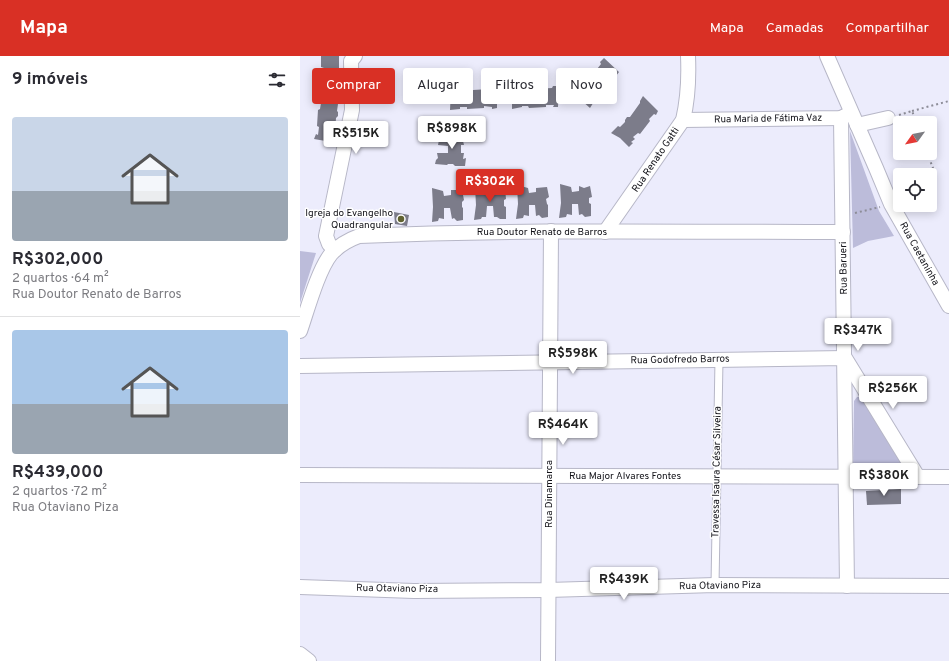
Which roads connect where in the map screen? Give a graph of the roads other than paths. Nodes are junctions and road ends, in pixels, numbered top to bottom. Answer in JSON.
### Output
{"nodes":[{"id":1,"x":355,"y":56,"type":"edge"},
{"id":2,"x":688,"y":56,"type":"edge"},
{"id":3,"x":827,"y":56,"type":"edge"},
{"id":4,"x":888,"y":118,"type":"road end"},
{"id":5,"x":850,"y":119,"type":"junction"},
{"id":6,"x":683,"y":120,"type":"junction"},
{"id":7,"x":551,"y":231,"type":"junction"},
{"id":8,"x":605,"y":232,"type":"junction"},
{"id":9,"x":843,"y":232,"type":"junction"},
{"id":10,"x":335,"y":250,"type":"junction"},
{"id":11,"x":949,"y":306,"type":"edge"},
{"id":12,"x":300,"y":331,"type":"edge"},
{"id":13,"x":845,"y":358,"type":"junction"},
{"id":14,"x":719,"y":360,"type":"junction"},
{"id":15,"x":550,"y":362,"type":"junction"},
{"id":16,"x":300,"y":366,"type":"edge"},
{"id":17,"x":300,"y":475,"type":"edge"},
{"id":18,"x":549,"y":476,"type":"junction"},
{"id":19,"x":717,"y":476,"type":"junction"},
{"id":20,"x":846,"y":476,"type":"junction"},
{"id":21,"x":918,"y":476,"type":"junction"},
{"id":22,"x":949,"y":476,"type":"edge"},
{"id":23,"x":715,"y":585,"type":"junction"},
{"id":24,"x":847,"y":586,"type":"junction"},
{"id":25,"x":949,"y":586,"type":"edge"},
{"id":26,"x":300,"y":587,"type":"edge"},
{"id":27,"x":548,"y":590,"type":"junction"},
{"id":28,"x":300,"y":654,"type":"edge"},
{"id":29,"x":308,"y":661,"type":"edge"},
{"id":30,"x":548,"y":661,"type":"edge"}],
"edges":[{"from":1,"to":10,"type":"street"},
{"from":2,"to":6,"type":"street","name":"Rua Renato Gatti"},
{"from":3,"to":5,"type":"street","name":"Rua Caetaninha"},
{"from":4,"to":5,"type":"street","name":"Rua Maria de Fátima Vaz"},
{"from":5,"to":6,"type":"street","name":"Rua Maria de Fátima Vaz"},
{"from":5,"to":9,"type":"street","name":"Rua Barueri"},
{"from":5,"to":11,"type":"street","name":"Rua Caetaninha"},
{"from":6,"to":8,"type":"street","name":"Rua Renato Gatti"},
{"from":7,"to":8,"type":"street","name":"Rua Doutor Renato de Barros"},
{"from":7,"to":10,"type":"street","name":"Rua Doutor Renato de Barros"},
{"from":7,"to":15,"type":"street","name":"Rua Dinamarca"},
{"from":8,"to":9,"type":"street","name":"Rua Doutor Renato de Barros"},
{"from":9,"to":13,"type":"street","name":"Rua Barueri"},
{"from":10,"to":12,"type":"street","name":"Rua Doutor Renato de Barros"},
{"from":13,"to":14,"type":"street","name":"Rua Godofredo Barros"},
{"from":13,"to":20,"type":"street","name":"Rua Barueri"},
{"from":13,"to":21,"type":"street"},
{"from":14,"to":15,"type":"street","name":"Rua Godofredo Barros"},
{"from":14,"to":19,"type":"lane","name":"Travessa Isaura César Silveira"},
{"from":15,"to":16,"type":"street","name":"Rua Godofredo Barros"},
{"from":15,"to":18,"type":"street","name":"Rua Dinamarca"},
{"from":17,"to":18,"type":"street","name":"Rua Major Alvares Fontes"},
{"from":18,"to":19,"type":"street","name":"Rua Major Alvares Fontes"},
{"from":18,"to":27,"type":"street","name":"Rua Dinamarca"},
{"from":19,"to":20,"type":"street","name":"Rua Major Alvares Fontes"},
{"from":19,"to":23,"type":"lane","name":"Travessa Isaura César Silveira"},
{"from":20,"to":21,"type":"street","name":"Rua Major Alvares Fontes"},
{"from":20,"to":24,"type":"street","name":"Rua Barueri"},
{"from":21,"to":22,"type":"street","name":"Rua Major Alvares Fontes"},
{"from":23,"to":24,"type":"street","name":"Rua Otaviano Piza"},
{"from":23,"to":27,"type":"street","name":"Rua Otaviano Piza"},
{"from":24,"to":25,"type":"street","name":"Rua Otaviano Piza"},
{"from":26,"to":27,"type":"street","name":"Rua Otaviano Piza"},
{"from":27,"to":30,"type":"street","name":"Rua Dinamarca"},
{"from":28,"to":29,"type":"street"}]}
